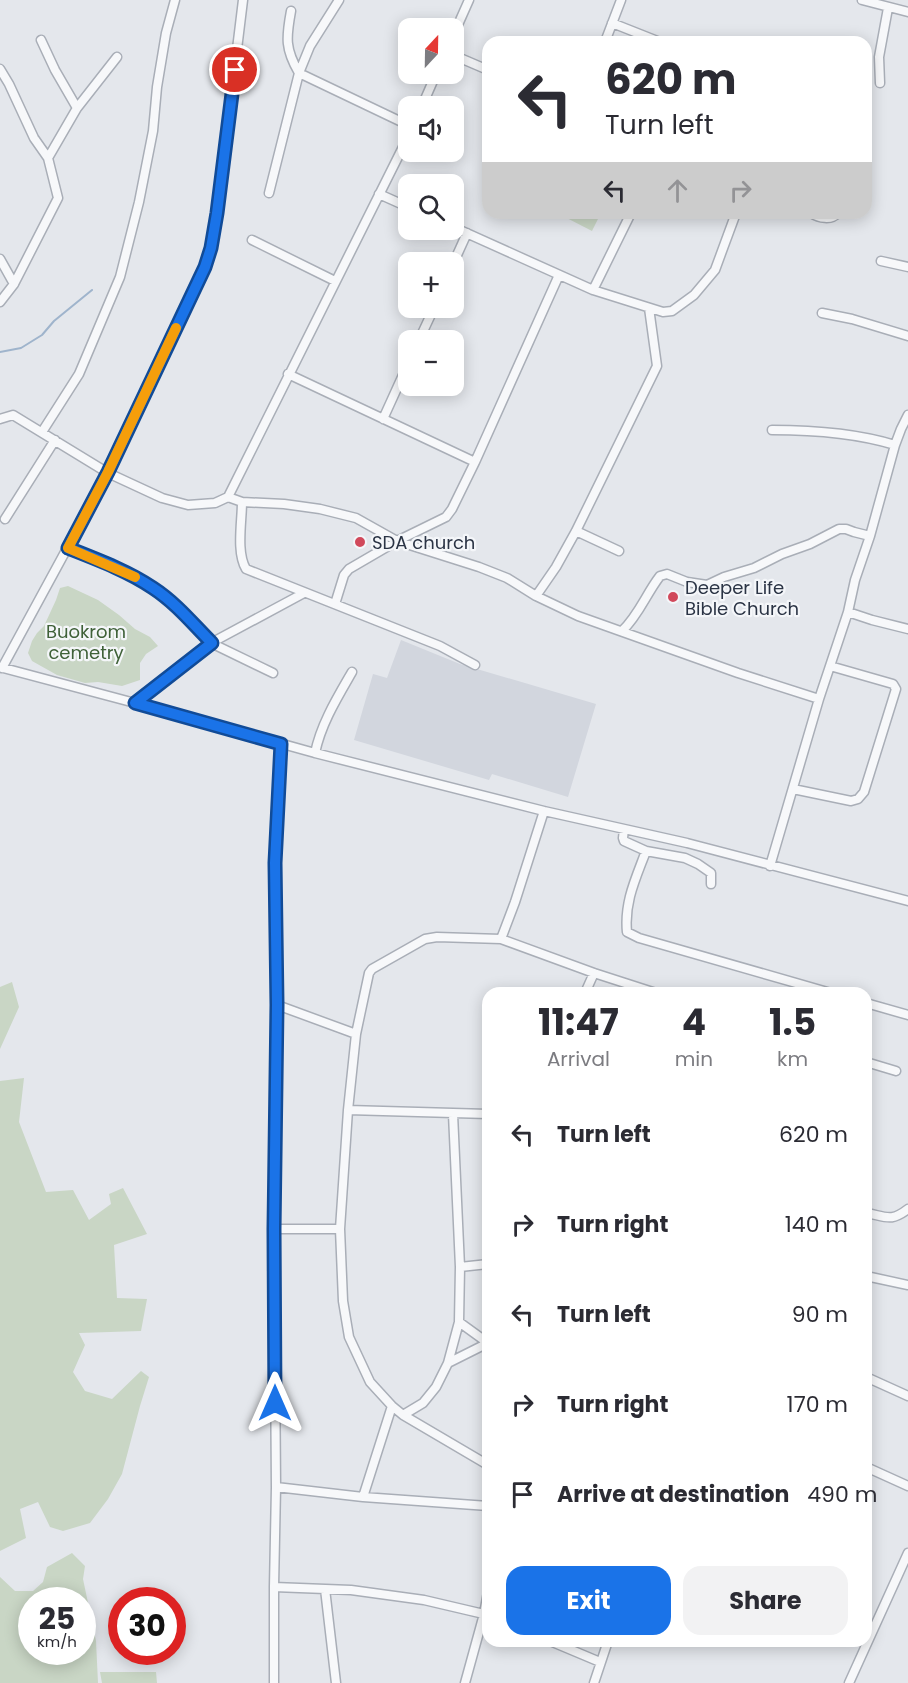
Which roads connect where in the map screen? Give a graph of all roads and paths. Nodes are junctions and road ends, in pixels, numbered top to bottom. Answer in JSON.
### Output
{"nodes":[{"id":1,"x":175,"y":0,"type":"edge"},
{"id":2,"x":243,"y":0,"type":"edge"},
{"id":3,"x":339,"y":0,"type":"edge"},
{"id":4,"x":469,"y":0,"type":"edge"},
{"id":5,"x":621,"y":0,"type":"edge"},
{"id":6,"x":862,"y":0,"type":"edge"},
{"id":7,"x":888,"y":8,"type":"junction"},
{"id":8,"x":291,"y":11,"type":"dead end"},
{"id":9,"x":908,"y":12,"type":"edge"},
{"id":10,"x":461,"y":18,"type":"edge"},
{"id":11,"x":612,"y":23,"type":"junction"},
{"id":12,"x":607,"y":36,"type":"edge"},
{"id":13,"x":645,"y":36,"type":"edge"},
{"id":14,"x":41,"y":40,"type":"dead end"},
{"id":15,"x":117,"y":57,"type":"dead end"},
{"id":16,"x":464,"y":60,"type":"edge"},
{"id":17,"x":482,"y":67,"type":"edge"},
{"id":18,"x":0,"y":69,"type":"edge"},
{"id":19,"x":299,"y":73,"type":"junction"},
{"id":20,"x":880,"y":83,"type":"dead end"},
{"id":21,"x":77,"y":108,"type":"junction"},
{"id":22,"x":398,"y":120,"type":"edge"},
{"id":23,"x":398,"y":156,"type":"edge"},
{"id":24,"x":48,"y":158,"type":"junction"},
{"id":25,"x":270,"y":193,"type":"dead end"},
{"id":26,"x":379,"y":194,"type":"junction"},
{"id":27,"x":398,"y":203,"type":"edge"},
{"id":28,"x":628,"y":219,"type":"edge"},
{"id":29,"x":734,"y":219,"type":"edge"},
{"id":30,"x":464,"y":232,"type":"edge"},
{"id":31,"x":467,"y":234,"type":"junction"},
{"id":32,"x":252,"y":240,"type":"dead end"},
{"id":33,"x":459,"y":252,"type":"edge"},
{"id":34,"x":0,"y":259,"type":"edge"},
{"id":35,"x":881,"y":261,"type":"dead end"},
{"id":36,"x":908,"y":267,"type":"edge"},
{"id":37,"x":559,"y":275,"type":"junction"},
{"id":38,"x":335,"y":281,"type":"junction"},
{"id":39,"x":14,"y":284,"type":"junction"},
{"id":40,"x":593,"y":290,"type":"junction"},
{"id":41,"x":0,"y":303,"type":"edge"},
{"id":42,"x":649,"y":308,"type":"junction"},
{"id":43,"x":822,"y":313,"type":"dead end"},
{"id":44,"x":908,"y":336,"type":"edge"},
{"id":45,"x":288,"y":374,"type":"junction"},
{"id":46,"x":398,"y":386,"type":"edge"},
{"id":47,"x":908,"y":415,"type":"edge"},
{"id":48,"x":0,"y":419,"type":"edge"},
{"id":49,"x":383,"y":419,"type":"junction"},
{"id":50,"x":772,"y":430,"type":"dead end"},
{"id":51,"x":42,"y":432,"type":"junction"},
{"id":52,"x":55,"y":440,"type":"junction"},
{"id":53,"x":895,"y":445,"type":"junction"},
{"id":54,"x":475,"y":462,"type":"junction"},
{"id":55,"x":108,"y":472,"type":"junction"},
{"id":56,"x":228,"y":497,"type":"junction"},
{"id":57,"x":242,"y":502,"type":"junction"},
{"id":58,"x":4,"y":519,"type":"dead end"},
{"id":59,"x":576,"y":531,"type":"junction"},
{"id":60,"x":870,"y":536,"type":"junction"},
{"id":61,"x":397,"y":541,"type":"junction"},
{"id":62,"x":68,"y":548,"type":"junction"},
{"id":63,"x":619,"y":551,"type":"dead end"},
{"id":64,"x":304,"y":593,"type":"junction"},
{"id":65,"x":536,"y":596,"type":"junction"},
{"id":66,"x":335,"y":604,"type":"junction"},
{"id":67,"x":848,"y":612,"type":"junction"},
{"id":68,"x":908,"y":629,"type":"edge"},
{"id":69,"x":622,"y":631,"type":"junction"},
{"id":70,"x":212,"y":643,"type":"junction"},
{"id":71,"x":475,"y":665,"type":"dead end"},
{"id":72,"x":830,"y":666,"type":"junction"},
{"id":73,"x":1,"y":668,"type":"edge"},
{"id":74,"x":352,"y":672,"type":"dead end"},
{"id":75,"x":273,"y":673,"type":"dead end"},
{"id":76,"x":819,"y":699,"type":"junction"},
{"id":77,"x":135,"y":703,"type":"junction"},
{"id":78,"x":281,"y":744,"type":"junction"},
{"id":79,"x":315,"y":753,"type":"junction"},
{"id":80,"x":793,"y":789,"type":"junction"},
{"id":81,"x":544,"y":811,"type":"junction"},
{"id":82,"x":624,"y":829,"type":"junction"},
{"id":83,"x":687,"y":843,"type":"junction"},
{"id":84,"x":646,"y":851,"type":"junction"},
{"id":85,"x":685,"y":858,"type":"junction"},
{"id":86,"x":770,"y":866,"type":"junction"},
{"id":87,"x":711,"y":884,"type":"dead end"},
{"id":88,"x":908,"y":901,"type":"edge"},
{"id":89,"x":501,"y":939,"type":"junction"},
{"id":90,"x":594,"y":973,"type":"junction"},
{"id":91,"x":588,"y":987,"type":"edge"},
{"id":92,"x":637,"y":987,"type":"edge"},
{"id":93,"x":810,"y":987,"type":"edge"},
{"id":94,"x":277,"y":1005,"type":"junction"},
{"id":95,"x":872,"y":1005,"type":"edge"},
{"id":96,"x":908,"y":1015,"type":"edge"},
{"id":97,"x":356,"y":1034,"type":"junction"},
{"id":98,"x":872,"y":1064,"type":"edge"},
{"id":99,"x":896,"y":1071,"type":"dead end"},
{"id":100,"x":348,"y":1110,"type":"junction"},
{"id":101,"x":453,"y":1114,"type":"junction"},
{"id":102,"x":482,"y":1114,"type":"edge"},
{"id":103,"x":908,"y":1209,"type":"edge"},
{"id":104,"x":872,"y":1214,"type":"edge"},
{"id":105,"x":340,"y":1228,"type":"junction"},
{"id":106,"x":274,"y":1229,"type":"junction"},
{"id":107,"x":482,"y":1265,"type":"edge"},
{"id":108,"x":460,"y":1267,"type":"junction"},
{"id":109,"x":872,"y":1277,"type":"edge"},
{"id":110,"x":908,"y":1285,"type":"edge"},
{"id":111,"x":459,"y":1322,"type":"junction"},
{"id":112,"x":482,"y":1339,"type":"edge"},
{"id":113,"x":482,"y":1346,"type":"edge"},
{"id":114,"x":448,"y":1363,"type":"junction"},
{"id":115,"x":872,"y":1380,"type":"edge"},
{"id":116,"x":908,"y":1396,"type":"edge"},
{"id":117,"x":392,"y":1406,"type":"junction"},
{"id":118,"x":403,"y":1415,"type":"junction"},
{"id":119,"x":482,"y":1461,"type":"edge"},
{"id":120,"x":872,"y":1470,"type":"edge"},
{"id":121,"x":276,"y":1486,"type":"junction"},
{"id":122,"x":908,"y":1486,"type":"edge"},
{"id":123,"x":363,"y":1497,"type":"junction"},
{"id":124,"x":482,"y":1506,"type":"edge"},
{"id":125,"x":908,"y":1553,"type":"edge"},
{"id":126,"x":274,"y":1587,"type":"junction"},
{"id":127,"x":325,"y":1589,"type":"junction"},
{"id":128,"x":482,"y":1614,"type":"edge"},
{"id":129,"x":482,"y":1628,"type":"edge"},
{"id":130,"x":872,"y":1632,"type":"edge"},
{"id":131,"x":564,"y":1647,"type":"edge"},
{"id":132,"x":606,"y":1647,"type":"edge"},
{"id":133,"x":865,"y":1647,"type":"edge"},
{"id":134,"x":600,"y":1662,"type":"junction"},
{"id":135,"x":274,"y":1683,"type":"edge"},
{"id":136,"x":336,"y":1683,"type":"edge"},
{"id":137,"x":465,"y":1683,"type":"edge"},
{"id":138,"x":594,"y":1683,"type":"edge"},
{"id":139,"x":849,"y":1683,"type":"edge"}],
"edges":[{"from":1,"to":51,"type":"street"},
{"from":2,"to":55,"type":"street"},
{"from":3,"to":19,"type":"street"},
{"from":4,"to":10,"type":"street"},
{"from":5,"to":11,"type":"street"},
{"from":6,"to":7,"type":"street"},
{"from":7,"to":9,"type":"street"},
{"from":7,"to":20,"type":"street"},
{"from":8,"to":19,"type":"street"},
{"from":11,"to":12,"type":"street"},
{"from":11,"to":13,"type":"street"},
{"from":14,"to":21,"type":"street"},
{"from":15,"to":21,"type":"street"},
{"from":16,"to":17,"type":"street"},
{"from":18,"to":24,"type":"street"},
{"from":19,"to":22,"type":"street"},
{"from":19,"to":25,"type":"street"},
{"from":21,"to":24,"type":"street"},
{"from":23,"to":26,"type":"street"},
{"from":24,"to":39,"type":"street"},
{"from":26,"to":27,"type":"street"},
{"from":26,"to":38,"type":"street"},
{"from":28,"to":40,"type":"street"},
{"from":29,"to":42,"type":"street"},
{"from":30,"to":31,"type":"street"},
{"from":31,"to":33,"type":"street"},
{"from":31,"to":37,"type":"street"},
{"from":32,"to":38,"type":"street"},
{"from":34,"to":39,"type":"street"},
{"from":35,"to":36,"type":"street"},
{"from":37,"to":40,"type":"street"},
{"from":37,"to":54,"type":"street"},
{"from":38,"to":45,"type":"street"},
{"from":39,"to":41,"type":"street"},
{"from":40,"to":42,"type":"street"},
{"from":42,"to":59,"type":"street"},
{"from":43,"to":44,"type":"street"},
{"from":45,"to":49,"type":"street"},
{"from":45,"to":56,"type":"street"},
{"from":46,"to":49,"type":"street"},
{"from":47,"to":53,"type":"street"},
{"from":48,"to":51,"type":"street"},
{"from":49,"to":54,"type":"street"},
{"from":50,"to":53,"type":"street"},
{"from":51,"to":52,"type":"street"},
{"from":52,"to":55,"type":"street"},
{"from":52,"to":58,"type":"street"},
{"from":53,"to":60,"type":"street"},
{"from":54,"to":61,"type":"street"},
{"from":55,"to":56,"type":"street"},
{"from":55,"to":62,"type":"street"},
{"from":56,"to":57,"type":"street"},
{"from":57,"to":61,"type":"street"},
{"from":57,"to":64,"type":"street"},
{"from":59,"to":63,"type":"street"},
{"from":59,"to":65,"type":"street"},
{"from":60,"to":67,"type":"street"},
{"from":60,"to":69,"type":"street"},
{"from":61,"to":65,"type":"street"},
{"from":61,"to":66,"type":"street"},
{"from":62,"to":70,"type":"street"},
{"from":62,"to":73,"type":"street"},
{"from":64,"to":66,"type":"street"},
{"from":64,"to":70,"type":"street"},
{"from":65,"to":69,"type":"street"},
{"from":66,"to":71,"type":"street"},
{"from":67,"to":68,"type":"street"},
{"from":67,"to":72,"type":"street"},
{"from":69,"to":76,"type":"street"},
{"from":70,"to":75,"type":"street"},
{"from":70,"to":77,"type":"street"},
{"from":72,"to":76,"type":"street"},
{"from":72,"to":80,"type":"street"},
{"from":73,"to":77,"type":"street"},
{"from":74,"to":79,"type":"street"},
{"from":76,"to":80,"type":"street"},
{"from":77,"to":78,"type":"street"},
{"from":78,"to":79,"type":"street"},
{"from":78,"to":94,"type":"street"},
{"from":79,"to":81,"type":"street"},
{"from":80,"to":86,"type":"street"},
{"from":81,"to":82,"type":"street"},
{"from":81,"to":89,"type":"street"},
{"from":82,"to":83,"type":"street"},
{"from":82,"to":84,"type":"street"},
{"from":83,"to":85,"type":"street"},
{"from":83,"to":86,"type":"street"},
{"from":84,"to":85,"type":"street"},
{"from":84,"to":93,"type":"street"},
{"from":85,"to":87,"type":"street"},
{"from":86,"to":88,"type":"street"},
{"from":89,"to":90,"type":"street"},
{"from":89,"to":97,"type":"street"},
{"from":90,"to":91,"type":"street"},
{"from":90,"to":92,"type":"street"},
{"from":94,"to":97,"type":"street"},
{"from":94,"to":106,"type":"street"},
{"from":95,"to":96,"type":"street"},
{"from":97,"to":100,"type":"street"},
{"from":98,"to":99,"type":"street"},
{"from":100,"to":101,"type":"street"},
{"from":100,"to":105,"type":"street"},
{"from":101,"to":102,"type":"street"},
{"from":101,"to":108,"type":"street"},
{"from":103,"to":104,"type":"street"},
{"from":105,"to":106,"type":"street"},
{"from":105,"to":117,"type":"street"},
{"from":106,"to":121,"type":"street"},
{"from":107,"to":108,"type":"street"},
{"from":108,"to":111,"type":"street"},
{"from":109,"to":110,"type":"street"},
{"from":111,"to":112,"type":"street"},
{"from":111,"to":114,"type":"street"},
{"from":113,"to":114,"type":"street"},
{"from":114,"to":118,"type":"street"},
{"from":115,"to":116,"type":"street"},
{"from":117,"to":118,"type":"street"},
{"from":117,"to":123,"type":"street"},
{"from":118,"to":119,"type":"street"},
{"from":120,"to":122,"type":"street"},
{"from":121,"to":123,"type":"street"},
{"from":121,"to":126,"type":"street"},
{"from":123,"to":124,"type":"street"},
{"from":125,"to":130,"type":"street"},
{"from":126,"to":127,"type":"street"},
{"from":126,"to":135,"type":"street"},
{"from":127,"to":128,"type":"street"},
{"from":127,"to":136,"type":"street"},
{"from":129,"to":137,"type":"street"},
{"from":131,"to":134,"type":"street"},
{"from":132,"to":134,"type":"street"},
{"from":133,"to":139,"type":"street"},
{"from":134,"to":138,"type":"street"}]}
